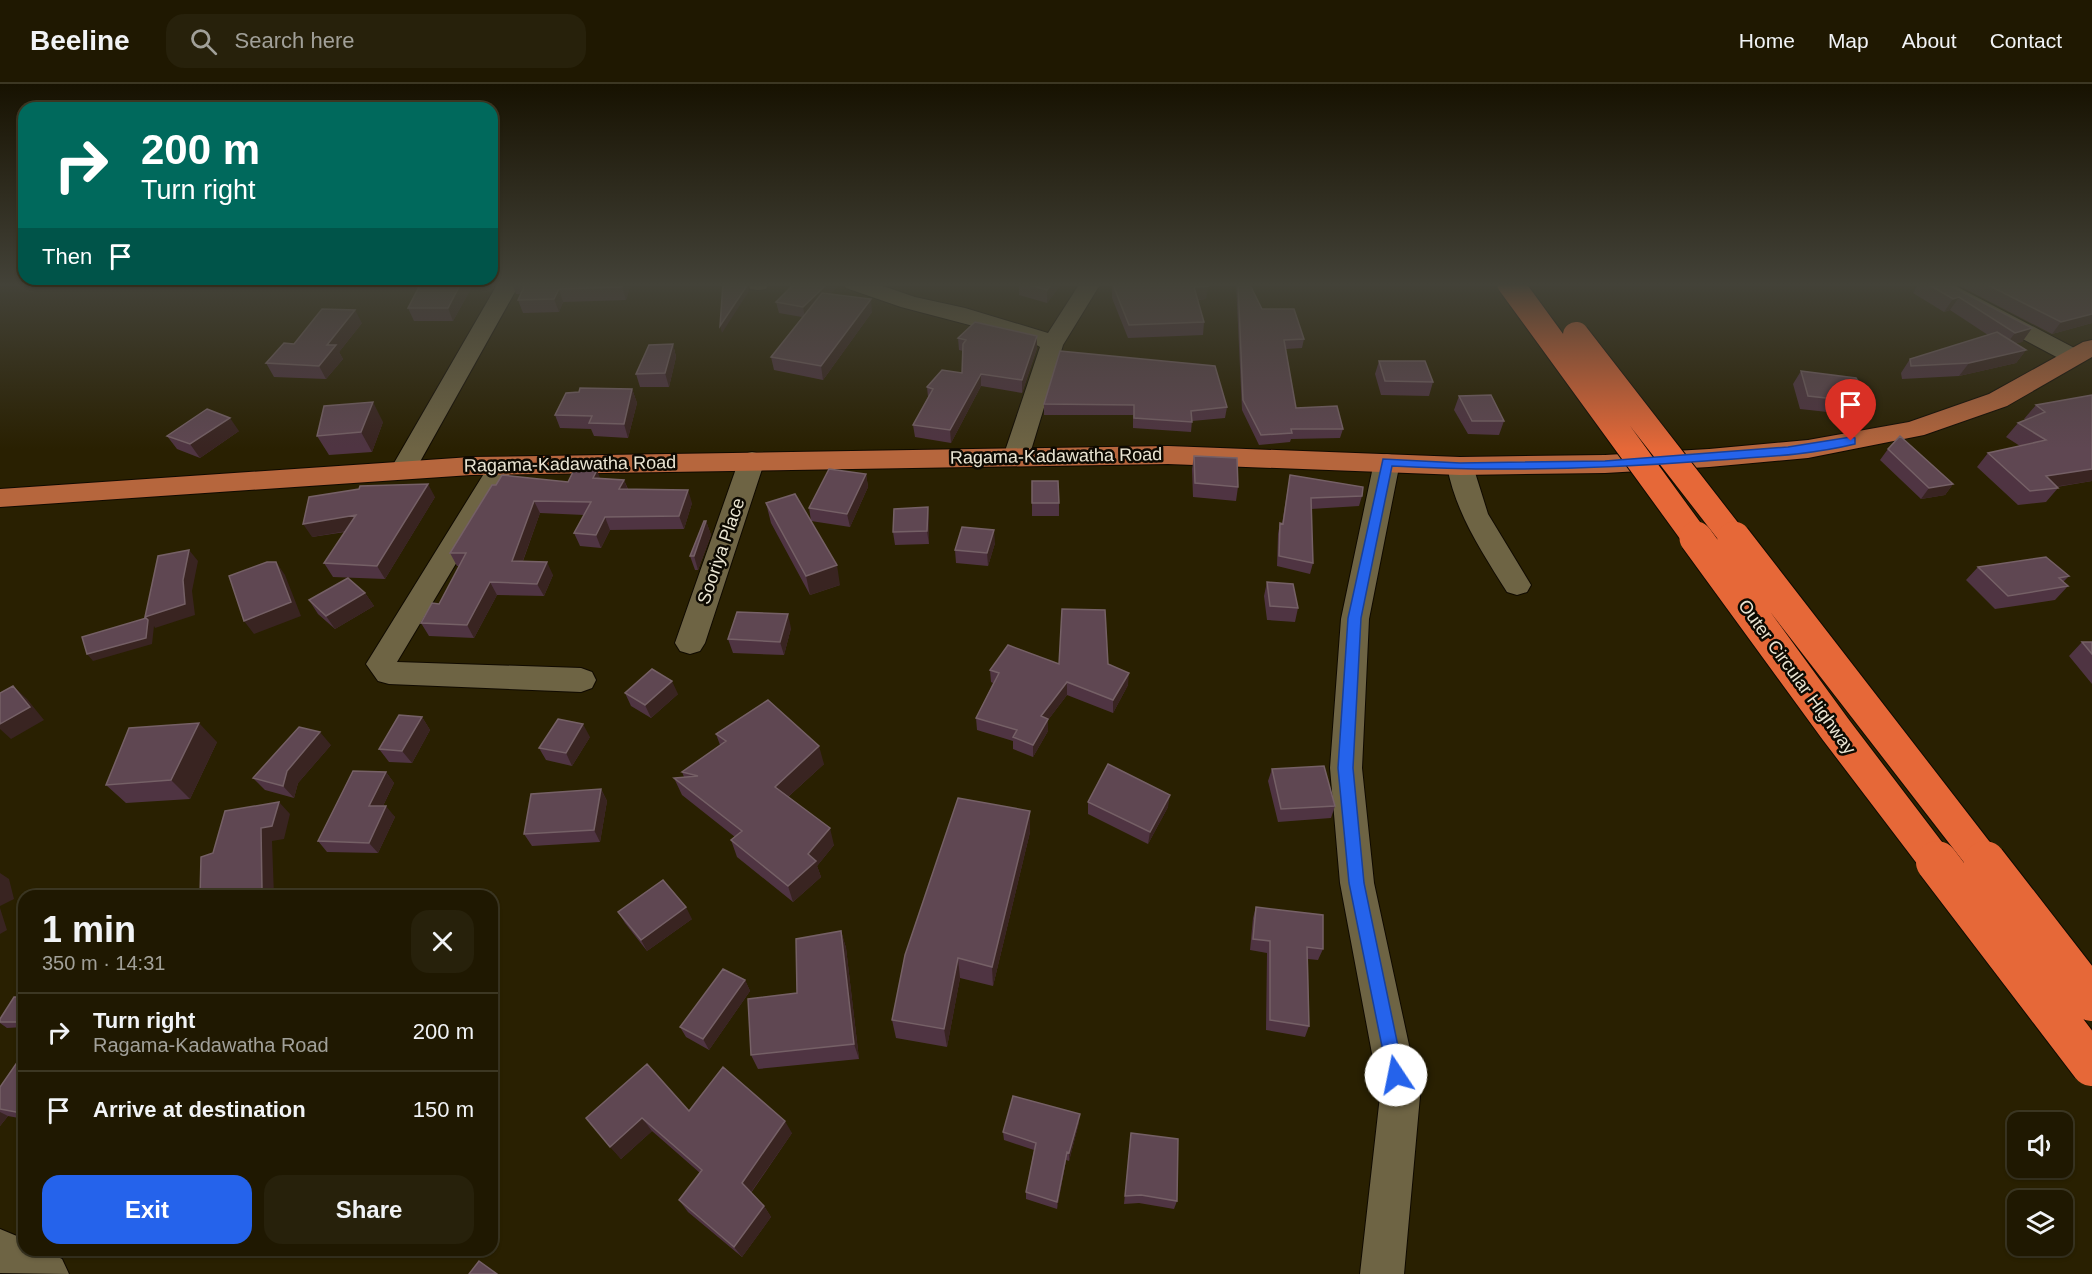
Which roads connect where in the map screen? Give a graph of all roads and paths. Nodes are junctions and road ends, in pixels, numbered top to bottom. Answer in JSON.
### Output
{"nodes":[{"id":1,"x":478,"y":339,"type":"edge"},
{"id":2,"x":1042,"y":339,"type":"edge"},
{"id":3,"x":1056,"y":339,"type":"edge"},
{"id":4,"x":1551,"y":339,"type":"edge"},
{"id":5,"x":1579,"y":339,"type":"edge"},
{"id":6,"x":2054,"y":339,"type":"edge"},
{"id":7,"x":1052,"y":345,"type":"junction"},
{"id":8,"x":2083,"y":352,"type":"edge"},
{"id":9,"x":1016,"y":457,"type":"junction"},
{"id":10,"x":752,"y":460,"type":"junction"},
{"id":11,"x":1387,"y":462,"type":"junction"},
{"id":12,"x":502,"y":465,"type":"junction"},
{"id":13,"x":1460,"y":466,"type":"junction"},
{"id":14,"x":403,"y":470,"type":"junction"},
{"id":15,"x":0,"y":498,"type":"edge"},
{"id":16,"x":1517,"y":585,"type":"dead end"},
{"id":17,"x":690,"y":643,"type":"dead end"},
{"id":18,"x":581,"y":680,"type":"dead end"},
{"id":19,"x":2092,"y":1000,"type":"edge"},
{"id":20,"x":2092,"y":1065,"type":"edge"},
{"id":21,"x":0,"y":1250,"type":"edge"},
{"id":22,"x":47,"y":1274,"type":"edge"},
{"id":23,"x":1382,"y":1274,"type":"edge"}],
"edges":[{"from":1,"to":14,"type":"street"},
{"from":2,"to":7,"type":"street"},
{"from":3,"to":7,"type":"street"},
{"from":4,"to":20,"type":"highway","name":"Outer Circular Highway","bridge":true},
{"from":5,"to":19,"type":"highway","name":"Outer Circular Highway","bridge":true},
{"from":6,"to":8,"type":"street"},
{"from":7,"to":9,"type":"street"},
{"from":8,"to":13,"type":"main road","name":"Ragama-Kadawatha Road"},
{"from":9,"to":10,"type":"main road","name":"Ragama-Kadawatha Road"},
{"from":9,"to":11,"type":"main road","name":"Ragama-Kadawatha Road"},
{"from":10,"to":12,"type":"main road","name":"Ragama-Kadawatha Road"},
{"from":10,"to":17,"type":"street","name":"Sooriya Place"},
{"from":11,"to":13,"type":"main road","name":"Ragama-Kadawatha Road"},
{"from":11,"to":23,"type":"street"},
{"from":12,"to":14,"type":"main road","name":"Ragama-Kadawatha Road"},
{"from":12,"to":18,"type":"street"},
{"from":13,"to":16,"type":"street"},
{"from":14,"to":15,"type":"main road","name":"Ragama-Kadawatha Road"},
{"from":21,"to":22,"type":"street"}]}
